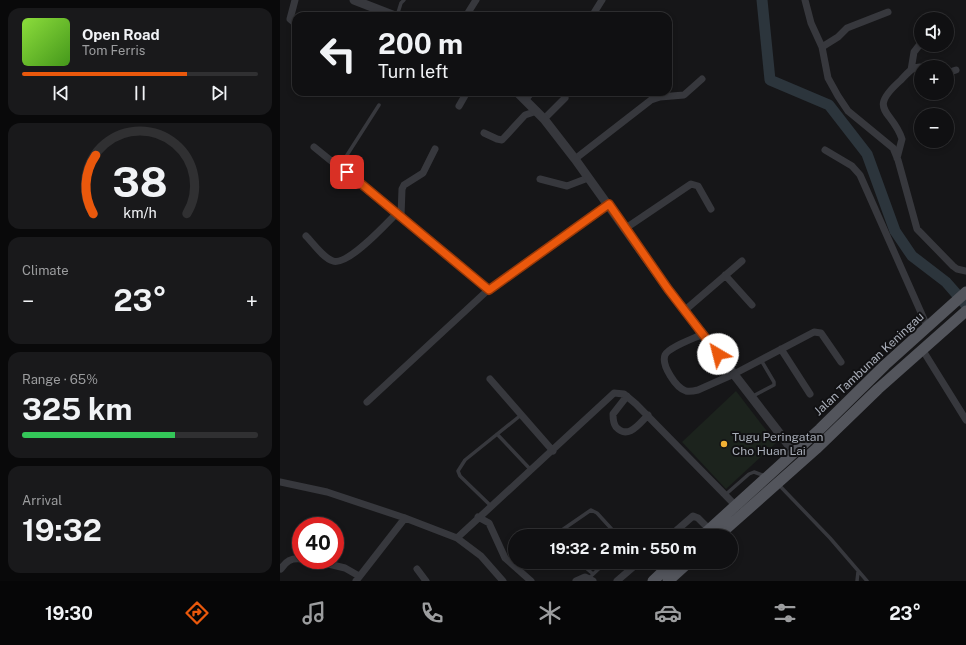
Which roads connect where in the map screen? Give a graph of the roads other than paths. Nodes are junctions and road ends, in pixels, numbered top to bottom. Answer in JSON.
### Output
{"nodes":[{"id":1,"x":295,"y":0,"type":"edge"},
{"id":2,"x":354,"y":0,"type":"edge"},
{"id":3,"x":404,"y":0,"type":"edge"},
{"id":4,"x":476,"y":0,"type":"edge"},
{"id":5,"x":602,"y":0,"type":"edge"},
{"id":6,"x":805,"y":0,"type":"edge"},
{"id":7,"x":386,"y":12,"type":"edge"},
{"id":8,"x":398,"y":12,"type":"edge"},
{"id":9,"x":468,"y":12,"type":"edge"},
{"id":10,"x":594,"y":12,"type":"edge"},
{"id":11,"x":888,"y":12,"type":"dead end"},
{"id":12,"x":292,"y":21,"type":"edge"},
{"id":13,"x":822,"y":46,"type":"junction"},
{"id":14,"x":914,"y":52,"type":"edge"},
{"id":15,"x":914,"y":68,"type":"edge"},
{"id":16,"x":911,"y":70,"type":"junction"},
{"id":17,"x":702,"y":80,"type":"dead end"},
{"id":18,"x":465,"y":96,"type":"edge"},
{"id":19,"x":529,"y":96,"type":"edge"},
{"id":20,"x":565,"y":98,"type":"dead end"},
{"id":21,"x":379,"y":105,"type":"dead end"},
{"id":22,"x":459,"y":106,"type":"dead end"},
{"id":23,"x":537,"y":111,"type":"junction"},
{"id":24,"x":544,"y":119,"type":"junction"},
{"id":25,"x":484,"y":133,"type":"dead end"},
{"id":26,"x":314,"y":147,"type":"dead end"},
{"id":27,"x":435,"y":148,"type":"dead end"},
{"id":28,"x":825,"y":150,"type":"dead end"},
{"id":29,"x":897,"y":158,"type":"junction"},
{"id":30,"x":575,"y":159,"type":"junction"},
{"id":31,"x":340,"y":166,"type":"junction"},
{"id":32,"x":588,"y":178,"type":"junction"},
{"id":33,"x":540,"y":179,"type":"dead end"},
{"id":34,"x":609,"y":204,"type":"junction"},
{"id":35,"x":711,"y":208,"type":"dead end"},
{"id":36,"x":399,"y":215,"type":"junction"},
{"id":37,"x":626,"y":228,"type":"junction"},
{"id":38,"x":306,"y":236,"type":"dead end"},
{"id":39,"x":742,"y":260,"type":"dead end"},
{"id":40,"x":966,"y":271,"type":"edge"},
{"id":41,"x":725,"y":275,"type":"junction"},
{"id":42,"x":489,"y":290,"type":"junction"},
{"id":43,"x":966,"y":292,"type":"edge"},
{"id":44,"x":752,"y":305,"type":"dead end"},
{"id":45,"x":684,"y":311,"type":"junction"},
{"id":46,"x":966,"y":311,"type":"edge"},
{"id":47,"x":927,"y":326,"type":"junction"},
{"id":48,"x":703,"y":334,"type":"junction"},
{"id":49,"x":781,"y":349,"type":"junction"},
{"id":50,"x":922,"y":349,"type":"junction"},
{"id":51,"x":761,"y":360,"type":"junction"},
{"id":52,"x":841,"y":362,"type":"dead end"},
{"id":53,"x":734,"y":374,"type":"junction"},
{"id":54,"x":490,"y":379,"type":"dead end"},
{"id":55,"x":810,"y":394,"type":"dead end"},
{"id":56,"x":628,"y":396,"type":"junction"},
{"id":57,"x":751,"y":397,"type":"junction"},
{"id":58,"x":367,"y":402,"type":"dead end"},
{"id":59,"x":522,"y":414,"type":"junction"},
{"id":60,"x":648,"y":415,"type":"junction"},
{"id":61,"x":966,"y":420,"type":"edge"},
{"id":62,"x":498,"y":434,"type":"junction"},
{"id":63,"x":553,"y":450,"type":"junction"},
{"id":64,"x":794,"y":452,"type":"junction"},
{"id":65,"x":531,"y":470,"type":"junction"},
{"id":66,"x":767,"y":477,"type":"junction"},
{"id":67,"x":280,"y":482,"type":"edge"},
{"id":68,"x":778,"y":483,"type":"junction"},
{"id":69,"x":725,"y":495,"type":"junction"},
{"id":70,"x":491,"y":506,"type":"junction"},
{"id":71,"x":736,"y":506,"type":"junction"},
{"id":72,"x":478,"y":517,"type":"junction"},
{"id":73,"x":405,"y":518,"type":"junction"},
{"id":74,"x":563,"y":529,"type":"edge"},
{"id":75,"x":612,"y":529,"type":"edge"},
{"id":76,"x":678,"y":529,"type":"edge"},
{"id":77,"x":706,"y":529,"type":"edge"},
{"id":78,"x":715,"y":529,"type":"edge"},
{"id":79,"x":717,"y":529,"type":"edge"},
{"id":80,"x":457,"y":538,"type":"junction"},
{"id":81,"x":292,"y":559,"type":"edge"},
{"id":82,"x":344,"y":568,"type":"edge"},
{"id":83,"x":281,"y":569,"type":"dead end"},
{"id":84,"x":417,"y":569,"type":"dead end"},
{"id":85,"x":586,"y":569,"type":"edge"},
{"id":86,"x":600,"y":569,"type":"edge"},
{"id":87,"x":631,"y":569,"type":"edge"},
{"id":88,"x":666,"y":569,"type":"edge"},
{"id":89,"x":681,"y":569,"type":"edge"},
{"id":90,"x":858,"y":572,"type":"junction"},
{"id":91,"x":358,"y":578,"type":"edge"},
{"id":92,"x":592,"y":578,"type":"edge"},
{"id":93,"x":426,"y":581,"type":"edge"},
{"id":94,"x":503,"y":581,"type":"edge"},
{"id":95,"x":531,"y":581,"type":"edge"},
{"id":96,"x":576,"y":581,"type":"edge"},
{"id":97,"x":617,"y":581,"type":"edge"},
{"id":98,"x":653,"y":581,"type":"edge"},
{"id":99,"x":668,"y":581,"type":"edge"},
{"id":100,"x":857,"y":581,"type":"edge"},
{"id":101,"x":867,"y":581,"type":"edge"}],
"edges":[{"from":1,"to":12,"type":"street"},
{"from":2,"to":7,"type":"street"},
{"from":3,"to":8,"type":"lane"},
{"from":4,"to":9,"type":"street"},
{"from":5,"to":10,"type":"street"},
{"from":6,"to":13,"type":"street"},
{"from":11,"to":13,"type":"street"},
{"from":13,"to":29,"type":"street"},
{"from":14,"to":16,"type":"street"},
{"from":15,"to":16,"type":"street"},
{"from":16,"to":29,"type":"street"},
{"from":17,"to":30,"type":"street"},
{"from":18,"to":22,"type":"street"},
{"from":19,"to":23,"type":"street"},
{"from":20,"to":24,"type":"street"},
{"from":21,"to":31,"type":"lane"},
{"from":23,"to":24,"type":"street"},
{"from":23,"to":25,"type":"street"},
{"from":24,"to":30,"type":"street"},
{"from":26,"to":31,"type":"street"},
{"from":27,"to":36,"type":"street"},
{"from":28,"to":47,"type":"street"},
{"from":29,"to":40,"type":"street"},
{"from":30,"to":32,"type":"street"},
{"from":31,"to":36,"type":"street"},
{"from":32,"to":33,"type":"street"},
{"from":32,"to":34,"type":"street"},
{"from":34,"to":37,"type":"street"},
{"from":34,"to":42,"type":"street"},
{"from":35,"to":37,"type":"street"},
{"from":36,"to":38,"type":"street"},
{"from":36,"to":42,"type":"street"},
{"from":37,"to":45,"type":"street"},
{"from":39,"to":41,"type":"street"},
{"from":41,"to":44,"type":"street"},
{"from":41,"to":45,"type":"street"},
{"from":42,"to":58,"type":"street"},
{"from":43,"to":47,"type":"main road","name":"Jalan Tambunan Keningau"},
{"from":45,"to":48,"type":"street"},
{"from":46,"to":50,"type":"main road","name":"Jalan Tambunan Keningau"},
{"from":47,"to":64,"type":"main road","name":"Jalan Tambunan Keningau"},
{"from":48,"to":53,"type":"street"},
{"from":48,"to":53,"type":"street"},
{"from":49,"to":51,"type":"street"},
{"from":49,"to":52,"type":"street"},
{"from":49,"to":55,"type":"street"},
{"from":50,"to":61,"type":"street"},
{"from":50,"to":68,"type":"main road","name":"Jalan Tambunan Keningau"},
{"from":51,"to":53,"type":"street"},
{"from":51,"to":57,"type":"lane"},
{"from":53,"to":57,"type":"street"},
{"from":54,"to":59,"type":"street"},
{"from":56,"to":60,"type":"street"},
{"from":56,"to":60,"type":"street"},
{"from":56,"to":63,"type":"street"},
{"from":57,"to":64,"type":"street"},
{"from":59,"to":62,"type":"lane"},
{"from":59,"to":63,"type":"street"},
{"from":60,"to":69,"type":"street"},
{"from":62,"to":65,"type":"lane"},
{"from":62,"to":70,"type":"lane"},
{"from":63,"to":65,"type":"street"},
{"from":64,"to":66,"type":"main road","name":"Jalan Tambunan Keningau"},
{"from":65,"to":70,"type":"street"},
{"from":66,"to":69,"type":"lane"},
{"from":66,"to":71,"type":"main road","name":"Jalan Tambunan Keningau"},
{"from":67,"to":73,"type":"street"},
{"from":68,"to":79,"type":"main road","name":"Jalan Tambunan Keningau"},
{"from":68,"to":90,"type":"lane"},
{"from":69,"to":71,"type":"street"},
{"from":70,"to":72,"type":"street"},
{"from":71,"to":78,"type":"main road","name":"Jalan Tambunan Keningau"},
{"from":72,"to":80,"type":"street"},
{"from":72,"to":95,"type":"street"},
{"from":73,"to":80,"type":"street"},
{"from":73,"to":91,"type":"street"},
{"from":74,"to":75,"type":"lane"},
{"from":76,"to":77,"type":"street"},
{"from":80,"to":94,"type":"street"},
{"from":81,"to":83,"type":"street"},
{"from":82,"to":91,"type":"street"},
{"from":84,"to":93,"type":"street"},
{"from":85,"to":92,"type":"lane"},
{"from":86,"to":92,"type":"lane"},
{"from":87,"to":97,"type":"street"},
{"from":88,"to":98,"type":"main road"},
{"from":89,"to":99,"type":"main road"},
{"from":90,"to":100,"type":"lane"},
{"from":90,"to":101,"type":"lane"},
{"from":92,"to":96,"type":"street"}]}
